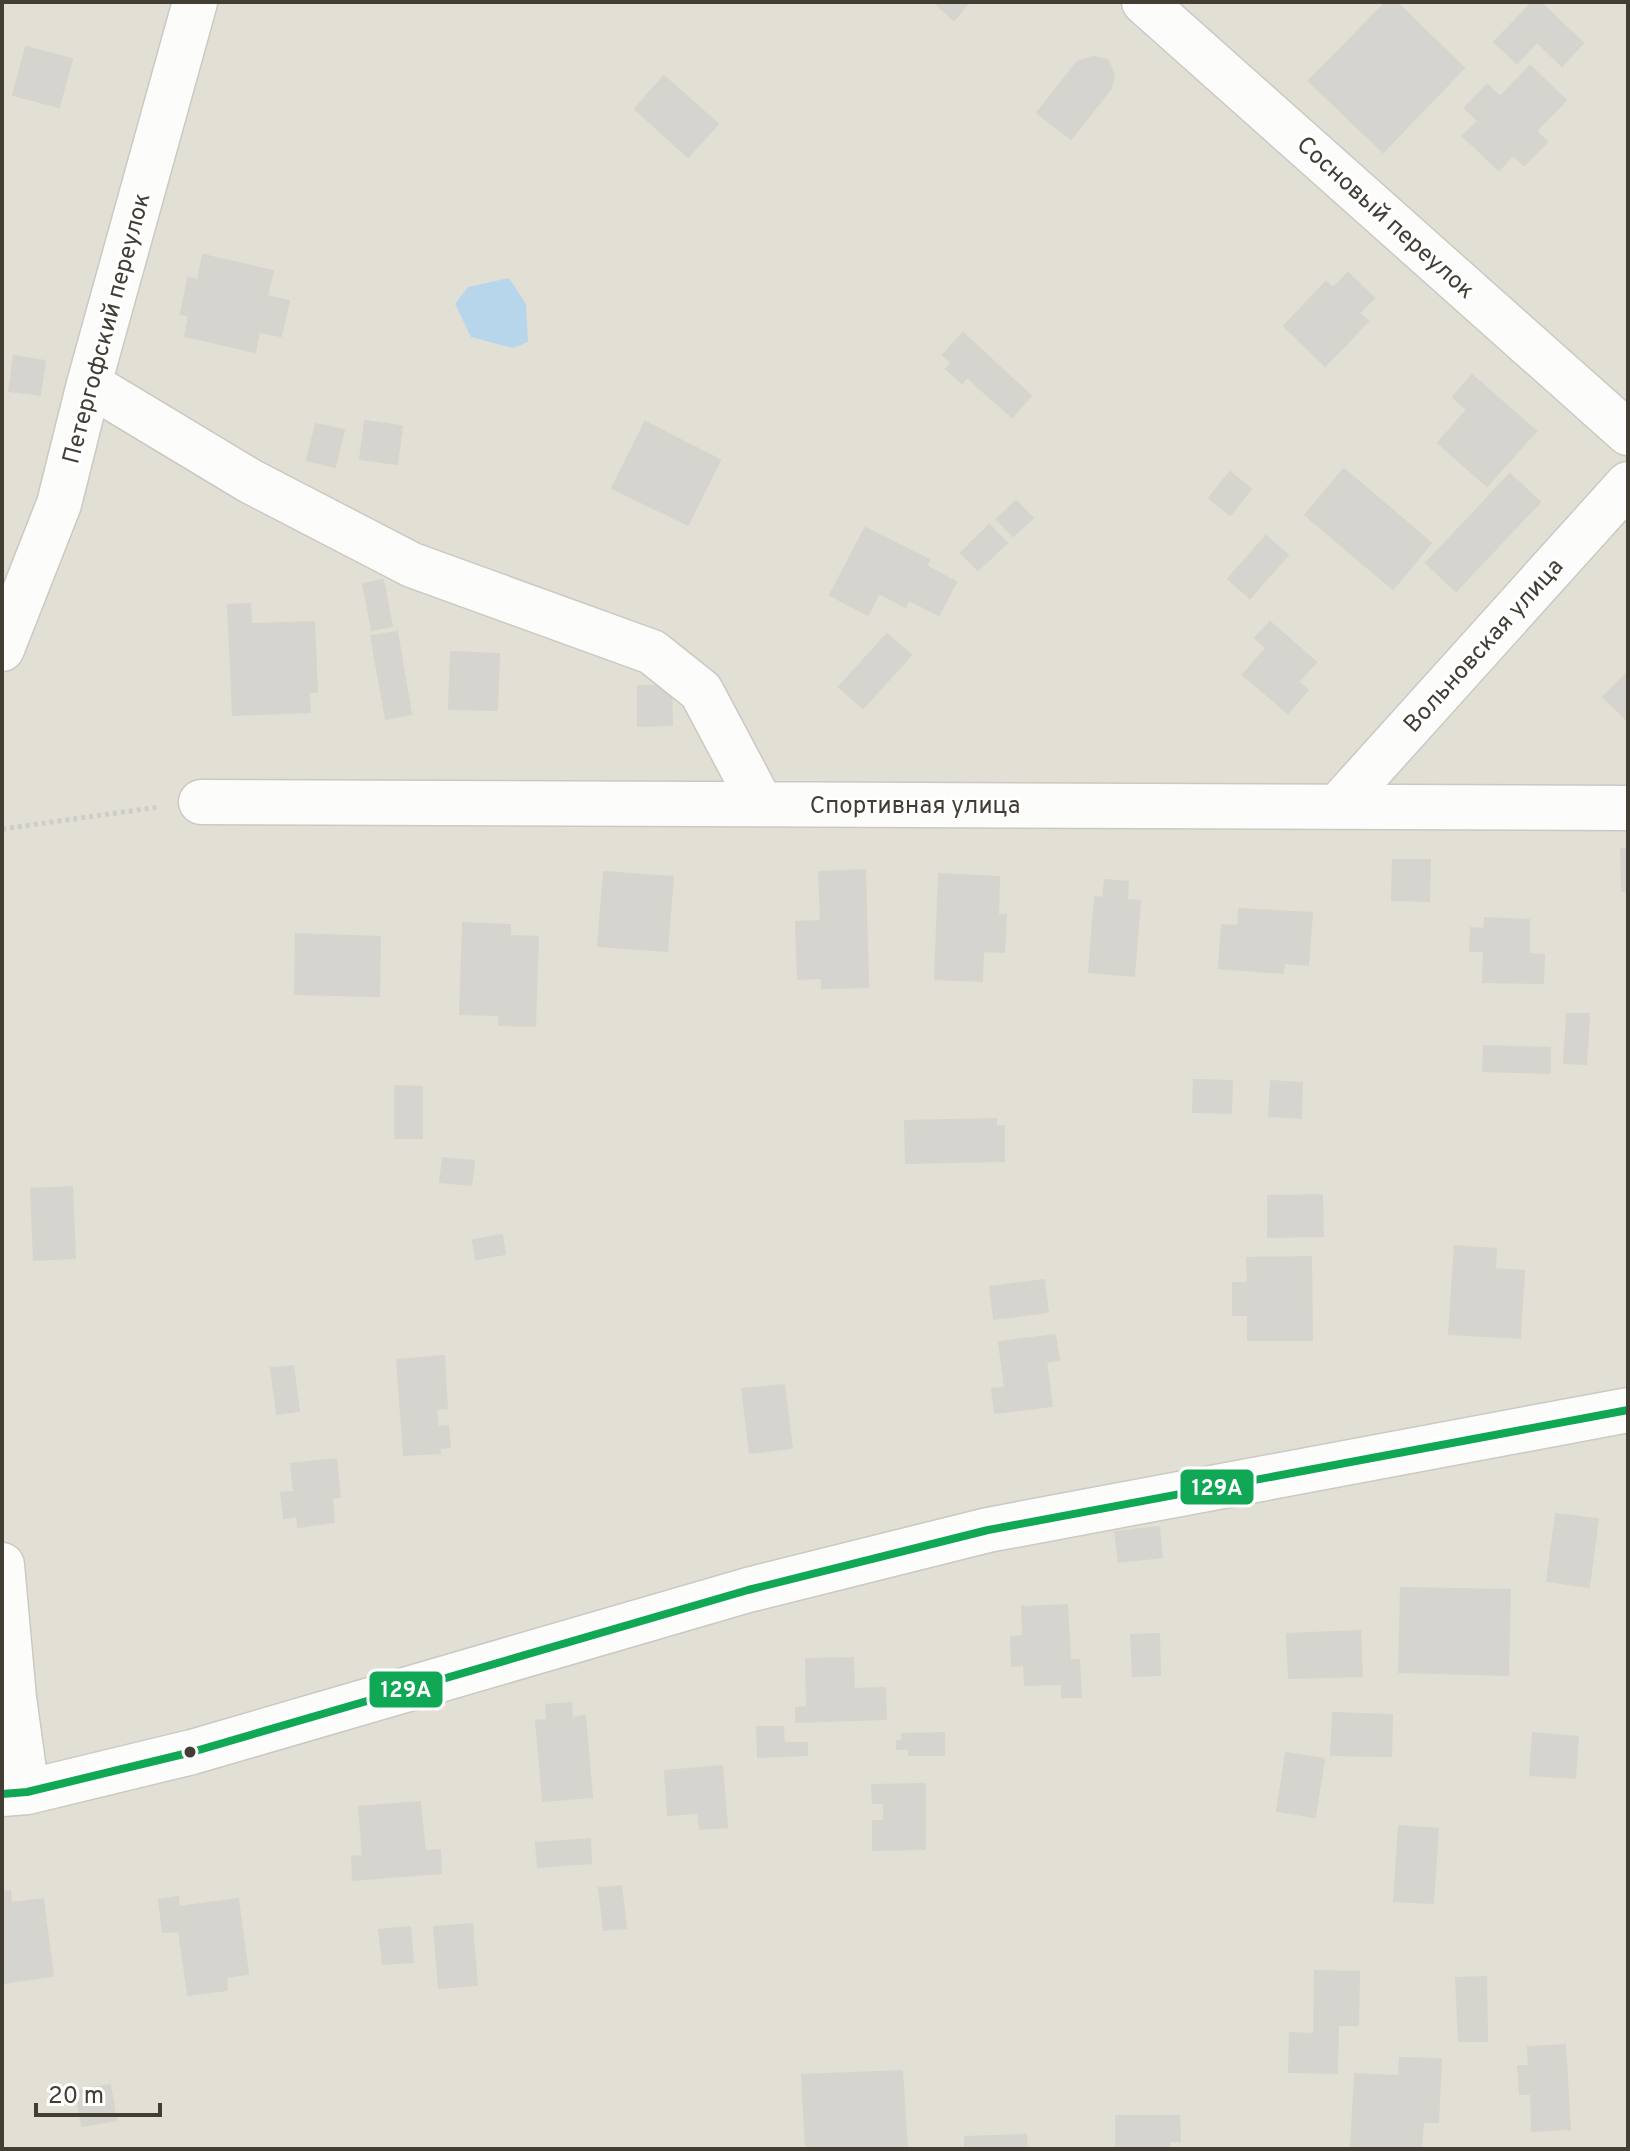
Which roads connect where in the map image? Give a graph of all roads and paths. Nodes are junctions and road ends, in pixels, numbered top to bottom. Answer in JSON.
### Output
{"nodes":[{"id":1,"x":195,"y":2,"type":"edge"},
{"id":2,"x":1169,"y":10,"type":"edge"},
{"id":3,"x":89,"y":384,"type":"junction"},
{"id":4,"x":1628,"y":433,"type":"edge"},
{"id":5,"x":1628,"y":484,"type":"edge"},
{"id":6,"x":2,"y":649,"type":"edge"},
{"id":7,"x":201,"y":802,"type":"joint"},
{"id":8,"x":761,"y":804,"type":"junction"},
{"id":9,"x":1338,"y":806,"type":"junction"},
{"id":10,"x":1628,"y":808,"type":"edge"},
{"id":11,"x":2,"y":829,"type":"edge"},
{"id":12,"x":1628,"y":1410,"type":"edge"},
{"id":13,"x":2,"y":1565,"type":"edge"},
{"id":14,"x":14,"y":1793,"type":"edge"}],
"edges":[{"from":1,"to":3,"type":"street","name":"Петергофский переулок"},
{"from":2,"to":4,"type":"street","name":"Сосновый переулок"},
{"from":3,"to":6,"type":"street","name":"Петергофский переулок"},
{"from":3,"to":8,"type":"street"},
{"from":5,"to":9,"type":"street","name":"Вольновская улица"},
{"from":7,"to":8,"type":"street","name":"Спортивная улица"},
{"from":7,"to":11,"type":"path"},
{"from":8,"to":9,"type":"street","name":"Спортивная улица"},
{"from":9,"to":10,"type":"street","name":"Спортивная улица"},
{"from":12,"to":14,"type":"street"},
{"from":13,"to":14,"type":"street"}]}
